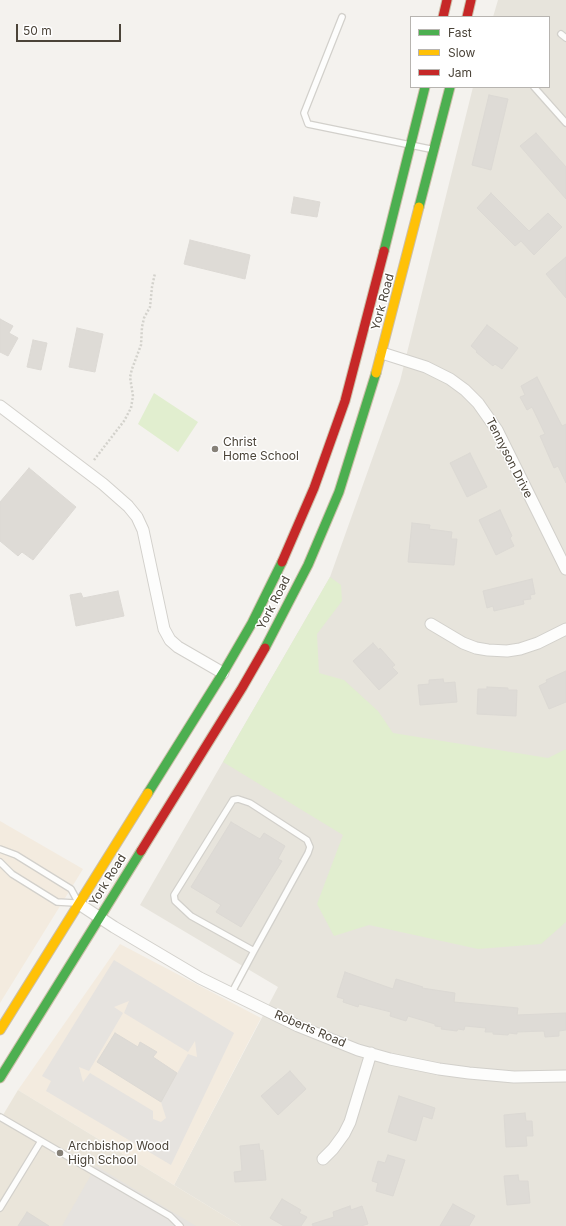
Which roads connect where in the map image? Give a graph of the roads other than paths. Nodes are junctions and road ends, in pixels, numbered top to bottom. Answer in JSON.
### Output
{"nodes":[{"id":1,"x":447,"y":0,"type":"edge"},
{"id":2,"x":471,"y":0,"type":"edge"},
{"id":3,"x":443,"y":16,"type":"edge"},
{"id":4,"x":468,"y":16,"type":"edge"},
{"id":5,"x":342,"y":17,"type":"dead end"},
{"id":6,"x":562,"y":34,"type":"dead end"},
{"id":7,"x":566,"y":38,"type":"edge"},
{"id":8,"x":426,"y":88,"type":"edge"},
{"id":9,"x":450,"y":88,"type":"edge"},
{"id":10,"x":535,"y":88,"type":"edge"},
{"id":11,"x":566,"y":123,"type":"edge"},
{"id":12,"x":411,"y":145,"type":"junction"},
{"id":13,"x":435,"y":150,"type":"junction"},
{"id":14,"x":382,"y":353,"type":"junction"},
{"id":15,"x":0,"y":406,"type":"edge"},
{"id":16,"x":566,"y":569,"type":"edge"},
{"id":17,"x":430,"y":624,"type":"dead end"},
{"id":18,"x":566,"y":628,"type":"edge"},
{"id":19,"x":223,"y":673,"type":"junction"},
{"id":20,"x":0,"y":849,"type":"edge"},
{"id":21,"x":0,"y":862,"type":"edge"},
{"id":22,"x":79,"y":904,"type":"junction"},
{"id":23,"x":100,"y":918,"type":"junction"},
{"id":24,"x":254,"y":951,"type":"junction"},
{"id":25,"x":231,"y":994,"type":"junction"},
{"id":26,"x":0,"y":1030,"type":"edge"},
{"id":27,"x":371,"y":1053,"type":"junction"},
{"id":28,"x":566,"y":1076,"type":"edge"},
{"id":29,"x":0,"y":1078,"type":"edge"},
{"id":30,"x":0,"y":1117,"type":"edge"},
{"id":31,"x":41,"y":1141,"type":"junction"},
{"id":32,"x":323,"y":1159,"type":"dead end"},
{"id":33,"x":0,"y":1208,"type":"edge"},
{"id":34,"x":180,"y":1226,"type":"edge"}],
"edges":[{"from":1,"to":3,"type":"highway"},
{"from":2,"to":4,"type":"highway"},
{"from":5,"to":12,"type":"lane"},
{"from":6,"to":7,"type":"lane"},
{"from":8,"to":12,"type":"highway","name":"York Road"},
{"from":9,"to":13,"type":"highway","name":"York Road"},
{"from":10,"to":11,"type":"lane"},
{"from":12,"to":13,"type":"lane"},
{"from":12,"to":19,"type":"highway","name":"York Road"},
{"from":13,"to":14,"type":"highway","name":"York Road"},
{"from":14,"to":16,"type":"street","name":"Tennyson Drive"},
{"from":14,"to":23,"type":"highway","name":"York Road"},
{"from":15,"to":19,"type":"street"},
{"from":17,"to":18,"type":"street"},
{"from":19,"to":22,"type":"highway","name":"York Road"},
{"from":20,"to":22,"type":"lane"},
{"from":21,"to":22,"type":"lane"},
{"from":22,"to":23,"type":"street","name":"Roberts Road"},
{"from":22,"to":26,"type":"highway","name":"York Road"},
{"from":23,"to":25,"type":"street","name":"Roberts Road"},
{"from":23,"to":29,"type":"highway","name":"York Road"},
{"from":24,"to":24,"type":"lane"},
{"from":24,"to":25,"type":"lane"},
{"from":25,"to":27,"type":"street","name":"Roberts Road"},
{"from":27,"to":28,"type":"street","name":"Roberts Road"},
{"from":27,"to":32,"type":"street"},
{"from":30,"to":31,"type":"lane"},
{"from":31,"to":33,"type":"lane"},
{"from":31,"to":34,"type":"lane"}]}
